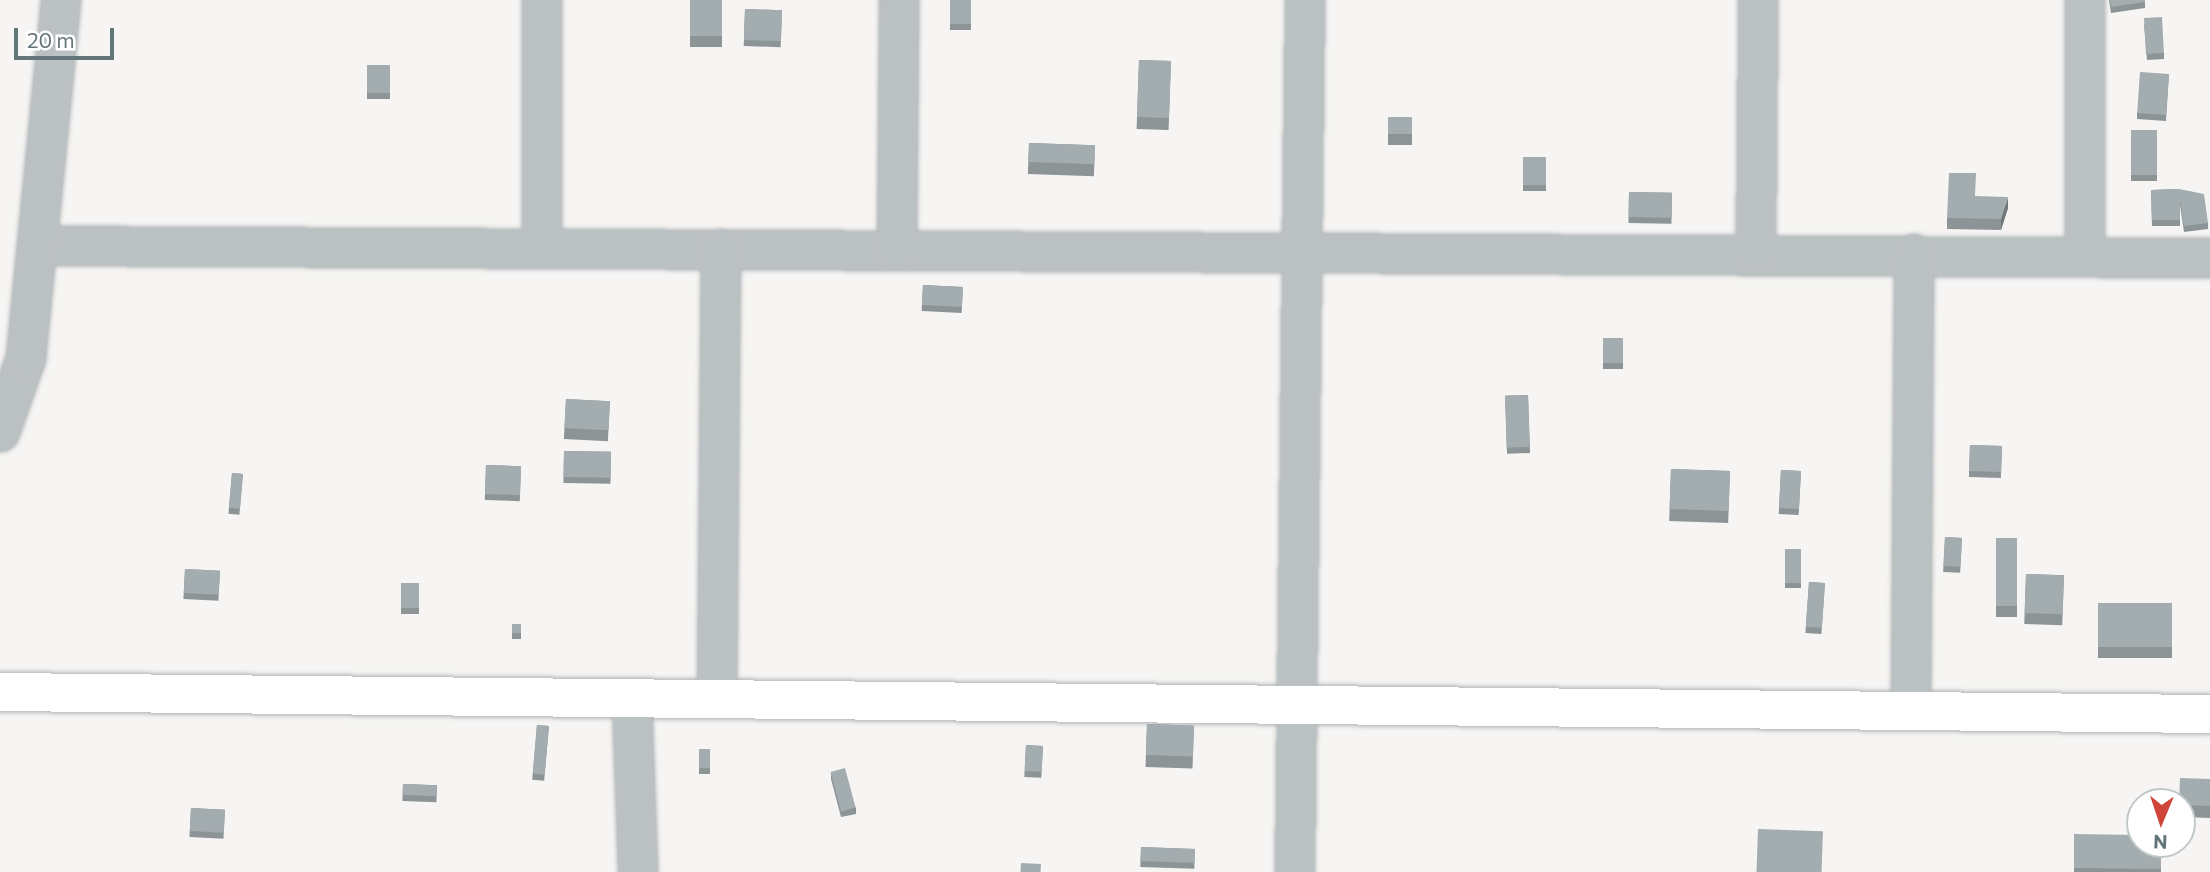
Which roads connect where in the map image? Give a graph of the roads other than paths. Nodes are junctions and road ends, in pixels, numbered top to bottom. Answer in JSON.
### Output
{"nodes":[{"id":1,"x":61,"y":0,"type":"edge"},
{"id":2,"x":542,"y":0,"type":"edge"},
{"id":3,"x":899,"y":0,"type":"edge"},
{"id":4,"x":1305,"y":0,"type":"edge"},
{"id":5,"x":1758,"y":0,"type":"edge"},
{"id":6,"x":2085,"y":0,"type":"edge"},
{"id":7,"x":37,"y":246,"type":"junction"},
{"id":8,"x":542,"y":248,"type":"junction"},
{"id":9,"x":721,"y":249,"type":"junction"},
{"id":10,"x":897,"y":250,"type":"junction"},
{"id":11,"x":1302,"y":251,"type":"junction"},
{"id":12,"x":1756,"y":253,"type":"junction"},
{"id":13,"x":1914,"y":254,"type":"junction"},
{"id":14,"x":2085,"y":255,"type":"junction"},
{"id":15,"x":2210,"y":258,"type":"edge"},
{"id":16,"x":0,"y":432,"type":"edge"},
{"id":17,"x":0,"y":692,"type":"edge"},
{"id":18,"x":632,"y":698,"type":"junction"},
{"id":19,"x":717,"y":698,"type":"junction"},
{"id":20,"x":1296,"y":704,"type":"junction"},
{"id":21,"x":1911,"y":711,"type":"junction"},
{"id":22,"x":2210,"y":714,"type":"edge"},
{"id":23,"x":638,"y":872,"type":"edge"},
{"id":24,"x":1295,"y":872,"type":"edge"}],
"edges":[{"from":1,"to":7,"type":"street"},
{"from":2,"to":8,"type":"street"},
{"from":3,"to":10,"type":"street"},
{"from":4,"to":11,"type":"street"},
{"from":5,"to":12,"type":"street"},
{"from":6,"to":14,"type":"street"},
{"from":7,"to":8,"type":"street"},
{"from":7,"to":16,"type":"street"},
{"from":8,"to":9,"type":"street"},
{"from":9,"to":10,"type":"street"},
{"from":9,"to":19,"type":"street"},
{"from":10,"to":11,"type":"street"},
{"from":11,"to":12,"type":"street"},
{"from":11,"to":20,"type":"street"},
{"from":12,"to":13,"type":"street"},
{"from":13,"to":14,"type":"street"},
{"from":13,"to":21,"type":"street"},
{"from":14,"to":15,"type":"street"},
{"from":17,"to":18,"type":"main road"},
{"from":18,"to":19,"type":"main road"},
{"from":18,"to":23,"type":"street"},
{"from":19,"to":20,"type":"main road"},
{"from":20,"to":21,"type":"main road"},
{"from":20,"to":24,"type":"street"},
{"from":21,"to":22,"type":"main road"}]}
